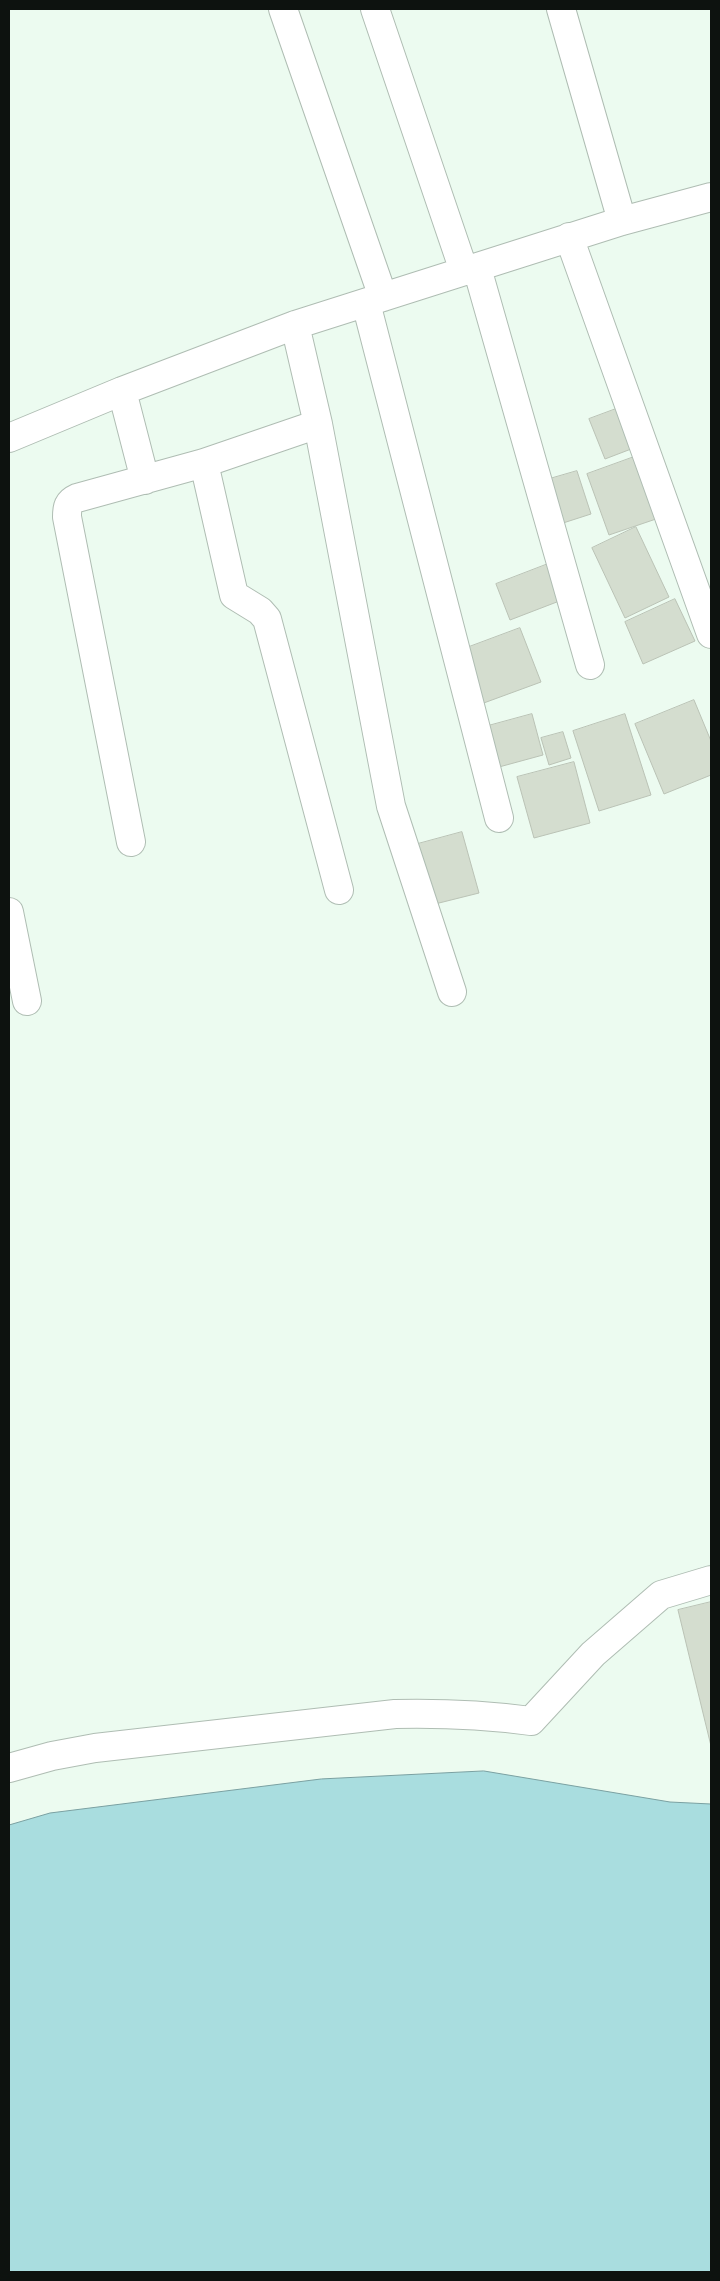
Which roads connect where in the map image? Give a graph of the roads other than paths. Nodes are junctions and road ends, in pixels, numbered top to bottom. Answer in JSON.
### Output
{"nodes":[{"id":1,"x":283,"y":9,"type":"edge"},
{"id":2,"x":375,"y":9,"type":"edge"},
{"id":3,"x":561,"y":9,"type":"edge"},
{"id":4,"x":711,"y":197,"type":"edge"},
{"id":5,"x":622,"y":221,"type":"junction"},
{"id":6,"x":569,"y":237,"type":"junction"},
{"id":7,"x":470,"y":269,"type":"junction"},
{"id":8,"x":374,"y":300,"type":"junction"},
{"id":9,"x":295,"y":325,"type":"junction"},
{"id":10,"x":122,"y":391,"type":"junction"},
{"id":11,"x":318,"y":424,"type":"junction"},
{"id":12,"x":9,"y":438,"type":"edge"},
{"id":13,"x":204,"y":463,"type":"junction"},
{"id":14,"x":145,"y":480,"type":"junction"},
{"id":15,"x":711,"y":634,"type":"edge"},
{"id":16,"x":590,"y":665,"type":"dead end"},
{"id":17,"x":499,"y":818,"type":"dead end"},
{"id":18,"x":131,"y":842,"type":"dead end"},
{"id":19,"x":339,"y":890,"type":"dead end"},
{"id":20,"x":9,"y":912,"type":"edge"},
{"id":21,"x":452,"y":992,"type":"dead end"},
{"id":22,"x":27,"y":1001,"type":"dead end"},
{"id":23,"x":711,"y":1580,"type":"edge"},
{"id":24,"x":9,"y":1768,"type":"edge"}],
"edges":[{"from":1,"to":8,"type":"street"},
{"from":2,"to":7,"type":"street"},
{"from":3,"to":5,"type":"street"},
{"from":4,"to":5,"type":"street"},
{"from":5,"to":6,"type":"street"},
{"from":6,"to":7,"type":"street"},
{"from":6,"to":15,"type":"street"},
{"from":7,"to":8,"type":"street"},
{"from":7,"to":16,"type":"street"},
{"from":8,"to":9,"type":"street"},
{"from":8,"to":17,"type":"street"},
{"from":9,"to":10,"type":"street"},
{"from":9,"to":11,"type":"street"},
{"from":10,"to":12,"type":"street"},
{"from":10,"to":14,"type":"street"},
{"from":11,"to":13,"type":"street"},
{"from":11,"to":21,"type":"street"},
{"from":13,"to":14,"type":"street"},
{"from":13,"to":19,"type":"street"},
{"from":14,"to":18,"type":"street"},
{"from":20,"to":22,"type":"street"},
{"from":23,"to":24,"type":"street"}]}
